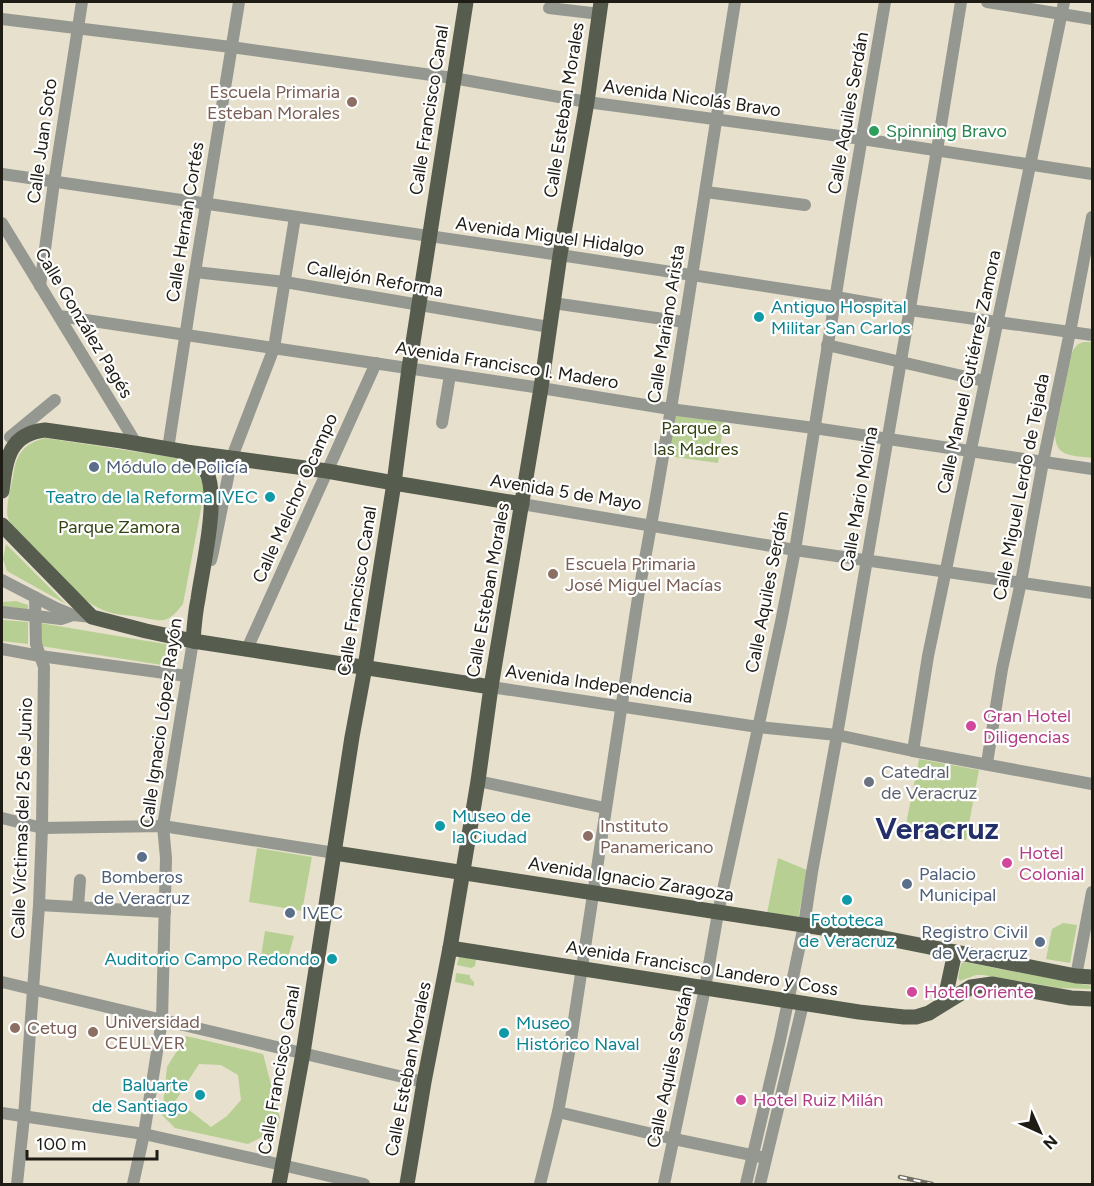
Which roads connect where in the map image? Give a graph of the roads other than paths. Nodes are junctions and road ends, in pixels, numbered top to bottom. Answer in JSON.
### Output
{"nodes":[{"id":1,"x":82,"y":2,"type":"edge"},
{"id":2,"x":239,"y":2,"type":"edge"},
{"id":3,"x":466,"y":2,"type":"edge"},
{"id":4,"x":735,"y":2,"type":"edge"},
{"id":5,"x":885,"y":2,"type":"edge"},
{"id":6,"x":961,"y":2,"type":"edge"},
{"id":7,"x":987,"y":2,"type":"edge"},
{"id":8,"x":1063,"y":7,"type":"edge"},
{"id":9,"x":549,"y":8,"type":"dead end"},
{"id":10,"x":600,"y":8,"type":"edge"},
{"id":11,"x":2,"y":19,"type":"edge"},
{"id":12,"x":1092,"y":19,"type":"edge"},
{"id":13,"x":78,"y":28,"type":"junction"},
{"id":14,"x":231,"y":47,"type":"junction"},
{"id":15,"x":453,"y":78,"type":"junction"},
{"id":16,"x":587,"y":102,"type":"junction"},
{"id":17,"x":716,"y":120,"type":"junction"},
{"id":18,"x":862,"y":139,"type":"junction"},
{"id":19,"x":937,"y":150,"type":"junction"},
{"id":20,"x":1030,"y":165,"type":"junction"},
{"id":21,"x":2,"y":174,"type":"edge"},
{"id":22,"x":1092,"y":174,"type":"edge"},
{"id":23,"x":54,"y":182,"type":"junction"},
{"id":24,"x":706,"y":192,"type":"junction"},
{"id":25,"x":206,"y":204,"type":"junction"},
{"id":26,"x":805,"y":205,"type":"dead end"},
{"id":27,"x":1092,"y":217,"type":"edge"},
{"id":28,"x":295,"y":218,"type":"junction"},
{"id":29,"x":2,"y":223,"type":"edge"},
{"id":30,"x":430,"y":237,"type":"junction"},
{"id":31,"x":560,"y":255,"type":"junction"},
{"id":32,"x":195,"y":272,"type":"junction"},
{"id":33,"x":692,"y":276,"type":"junction"},
{"id":34,"x":285,"y":282,"type":"junction"},
{"id":35,"x":40,"y":286,"type":"junction"},
{"id":36,"x":836,"y":297,"type":"junction"},
{"id":37,"x":553,"y":303,"type":"junction"},
{"id":38,"x":419,"y":305,"type":"junction"},
{"id":39,"x":910,"y":310,"type":"junction"},
{"id":40,"x":59,"y":316,"type":"junction"},
{"id":41,"x":997,"y":321,"type":"junction"},
{"id":42,"x":684,"y":322,"type":"junction"},
{"id":43,"x":549,"y":327,"type":"junction"},
{"id":44,"x":1070,"y":332,"type":"junction"},
{"id":45,"x":186,"y":334,"type":"junction"},
{"id":46,"x":1092,"y":335,"type":"edge"},
{"id":47,"x":827,"y":345,"type":"junction"},
{"id":48,"x":274,"y":348,"type":"junction"},
{"id":49,"x":901,"y":362,"type":"junction"},
{"id":50,"x":376,"y":363,"type":"junction"},
{"id":51,"x":409,"y":368,"type":"junction"},
{"id":52,"x":450,"y":375,"type":"junction"},
{"id":53,"x":984,"y":381,"type":"junction"},
{"id":54,"x":541,"y":388,"type":"junction"},
{"id":55,"x":56,"y":400,"type":"dead end"},
{"id":56,"x":670,"y":409,"type":"junction"},
{"id":57,"x":442,"y":423,"type":"dead end"},
{"id":58,"x":814,"y":428,"type":"junction"},
{"id":59,"x":16,"y":439,"type":"edge"},
{"id":60,"x":888,"y":440,"type":"junction"},
{"id":61,"x":136,"y":443,"type":"junction"},
{"id":62,"x":168,"y":449,"type":"junction"},
{"id":63,"x":186,"y":452,"type":"junction"},
{"id":64,"x":971,"y":452,"type":"junction"},
{"id":65,"x":232,"y":457,"type":"junction"},
{"id":66,"x":1043,"y":462,"type":"junction"},
{"id":67,"x":1092,"y":469,"type":"edge"},
{"id":68,"x":327,"y":471,"type":"junction"},
{"id":69,"x":394,"y":483,"type":"junction"},
{"id":70,"x":2,"y":491,"type":"edge"},
{"id":71,"x":522,"y":504,"type":"junction"},
{"id":72,"x":2,"y":525,"type":"edge"},
{"id":73,"x":651,"y":526,"type":"junction"},
{"id":74,"x":795,"y":550,"type":"junction"},
{"id":75,"x":867,"y":561,"type":"junction"},
{"id":76,"x":946,"y":572,"type":"junction"},
{"id":77,"x":2,"y":579,"type":"edge"},
{"id":78,"x":1021,"y":582,"type":"junction"},
{"id":79,"x":200,"y":589,"type":"junction"},
{"id":80,"x":1092,"y":593,"type":"edge"},
{"id":81,"x":35,"y":597,"type":"junction"},
{"id":82,"x":2,"y":612,"type":"edge"},
{"id":83,"x":73,"y":615,"type":"junction"},
{"id":84,"x":35,"y":617,"type":"junction"},
{"id":85,"x":92,"y":617,"type":"junction"},
{"id":86,"x":193,"y":641,"type":"junction"},
{"id":87,"x":2,"y":649,"type":"edge"},
{"id":88,"x":247,"y":649,"type":"junction"},
{"id":89,"x":40,"y":656,"type":"junction"},
{"id":90,"x":364,"y":667,"type":"junction"},
{"id":91,"x":187,"y":676,"type":"junction"},
{"id":92,"x":491,"y":687,"type":"junction"},
{"id":93,"x":622,"y":706,"type":"junction"},
{"id":94,"x":758,"y":727,"type":"junction"},
{"id":95,"x":837,"y":735,"type":"junction"},
{"id":96,"x":913,"y":751,"type":"junction"},
{"id":97,"x":987,"y":763,"type":"junction"},
{"id":98,"x":478,"y":781,"type":"junction"},
{"id":99,"x":1092,"y":784,"type":"edge"},
{"id":100,"x":605,"y":808,"type":"junction"},
{"id":101,"x":2,"y":818,"type":"edge"},
{"id":102,"x":163,"y":826,"type":"junction"},
{"id":103,"x":42,"y":828,"type":"junction"},
{"id":104,"x":335,"y":853,"type":"junction"},
{"id":105,"x":462,"y":873,"type":"junction"},
{"id":106,"x":80,"y":880,"type":"dead end"},
{"id":107,"x":1092,"y":892,"type":"edge"},
{"id":108,"x":592,"y":893,"type":"junction"},
{"id":109,"x":39,"y":905,"type":"junction"},
{"id":110,"x":78,"y":906,"type":"junction"},
{"id":111,"x":165,"y":912,"type":"junction"},
{"id":112,"x":718,"y":913,"type":"junction"},
{"id":113,"x":804,"y":925,"type":"junction"},
{"id":114,"x":450,"y":948,"type":"junction"},
{"id":115,"x":955,"y":952,"type":"junction"},
{"id":116,"x":581,"y":969,"type":"junction"},
{"id":117,"x":1076,"y":976,"type":"junction"},
{"id":118,"x":1092,"y":977,"type":"edge"},
{"id":119,"x":2,"y":982,"type":"edge"},
{"id":120,"x":705,"y":988,"type":"junction"},
{"id":121,"x":33,"y":989,"type":"junction"},
{"id":122,"x":1092,"y":999,"type":"edge"},
{"id":123,"x":795,"y":1003,"type":"junction"},
{"id":124,"x":944,"y":1003,"type":"junction"},
{"id":125,"x":162,"y":1020,"type":"junction"},
{"id":126,"x":780,"y":1040,"type":"junction"},
{"id":127,"x":794,"y":1043,"type":"junction"},
{"id":128,"x":303,"y":1053,"type":"junction"},
{"id":129,"x":424,"y":1082,"type":"junction"},
{"id":130,"x":558,"y":1112,"type":"junction"},
{"id":131,"x":2,"y":1113,"type":"edge"},
{"id":132,"x":24,"y":1117,"type":"junction"},
{"id":133,"x":144,"y":1134,"type":"junction"},
{"id":134,"x":674,"y":1139,"type":"junction"},
{"id":135,"x":753,"y":1155,"type":"junction"},
{"id":136,"x":766,"y":1158,"type":"junction"},
{"id":137,"x":282,"y":1165,"type":"junction"},
{"id":138,"x":17,"y":1185,"type":"edge"},
{"id":139,"x":133,"y":1185,"type":"edge"},
{"id":140,"x":279,"y":1185,"type":"edge"},
{"id":141,"x":364,"y":1185,"type":"edge"},
{"id":142,"x":407,"y":1185,"type":"edge"},
{"id":143,"x":540,"y":1185,"type":"edge"},
{"id":144,"x":664,"y":1185,"type":"edge"},
{"id":145,"x":746,"y":1185,"type":"edge"},
{"id":146,"x":760,"y":1185,"type":"edge"}],
"edges":[{"from":1,"to":13,"type":"street","name":"Calle Juan Soto"},
{"from":2,"to":14,"type":"street","name":"Calle Hernán Cortés"},
{"from":3,"to":15,"type":"main road","name":"Calle Francisco Canal"},
{"from":4,"to":17,"type":"street","name":"Calle Mariano Arista"},
{"from":5,"to":18,"type":"street","name":"Calle Aquiles Serdán"},
{"from":6,"to":19,"type":"street","name":"Calle Mario Molina"},
{"from":7,"to":8,"type":"street"},
{"from":8,"to":12,"type":"street"},
{"from":8,"to":20,"type":"street","name":"Calle Manuel Gutiérrez Zamora"},
{"from":9,"to":10,"type":"street"},
{"from":10,"to":16,"type":"main road","name":"Calle Esteban Morales"},
{"from":11,"to":13,"type":"street","name":"Avenida Nicolás Bravo"},
{"from":13,"to":14,"type":"street","name":"Avenida Nicolás Bravo"},
{"from":13,"to":23,"type":"street","name":"Calle Juan Soto"},
{"from":14,"to":15,"type":"street","name":"Avenida Nicolás Bravo"},
{"from":14,"to":25,"type":"street","name":"Calle Hernán Cortés"},
{"from":15,"to":16,"type":"street","name":"Avenida Nicolás Bravo"},
{"from":15,"to":30,"type":"main road","name":"Calle Francisco Canal"},
{"from":16,"to":17,"type":"street","name":"Avenida Nicolás Bravo"},
{"from":16,"to":31,"type":"main road","name":"Calle Esteban Morales"},
{"from":17,"to":18,"type":"street","name":"Avenida Nicolás Bravo"},
{"from":17,"to":24,"type":"street","name":"Calle Mariano Arista"},
{"from":18,"to":19,"type":"street","name":"Avenida Nicolás Bravo"},
{"from":18,"to":36,"type":"street","name":"Calle Aquiles Serdán"},
{"from":19,"to":20,"type":"street","name":"Avenida Nicolás Bravo"},
{"from":19,"to":39,"type":"street","name":"Calle Mario Molina"},
{"from":20,"to":22,"type":"street","name":"Avenida Nicolás Bravo"},
{"from":20,"to":41,"type":"street","name":"Calle Manuel Gutiérrez Zamora"},
{"from":21,"to":23,"type":"street","name":"Avenida Miguel Hidalgo"},
{"from":23,"to":25,"type":"street","name":"Avenida Miguel Hidalgo"},
{"from":23,"to":35,"type":"street","name":"Calle Juan Soto"},
{"from":24,"to":26,"type":"street"},
{"from":24,"to":33,"type":"street","name":"Calle Mariano Arista"},
{"from":25,"to":28,"type":"street","name":"Avenida Miguel Hidalgo"},
{"from":25,"to":32,"type":"street","name":"Calle Hernán Cortés"},
{"from":27,"to":44,"type":"street","name":"Calle Miguel Lerdo de Tejada"},
{"from":28,"to":30,"type":"street","name":"Avenida Miguel Hidalgo"},
{"from":28,"to":34,"type":"street","name":"Calle Ignacio López Rayón"},
{"from":29,"to":35,"type":"street","name":"Calle González Pagés"},
{"from":30,"to":31,"type":"street","name":"Avenida Miguel Hidalgo"},
{"from":30,"to":38,"type":"main road","name":"Calle Francisco Canal"},
{"from":31,"to":33,"type":"street","name":"Avenida Miguel Hidalgo"},
{"from":31,"to":37,"type":"main road","name":"Calle Esteban Morales"},
{"from":32,"to":34,"type":"street","name":"Callejón Reforma"},
{"from":32,"to":45,"type":"street","name":"Calle Hernán Cortés"},
{"from":33,"to":36,"type":"street","name":"Avenida Miguel Hidalgo"},
{"from":33,"to":42,"type":"street","name":"Calle Mariano Arista"},
{"from":34,"to":38,"type":"street","name":"Callejón Reforma"},
{"from":34,"to":48,"type":"street","name":"Calle Ignacio López Rayón"},
{"from":35,"to":40,"type":"street","name":"Calle González Pagés"},
{"from":36,"to":39,"type":"street","name":"Avenida Miguel Hidalgo"},
{"from":36,"to":47,"type":"street","name":"Calle Aquiles Serdán"},
{"from":37,"to":42,"type":"street"},
{"from":37,"to":43,"type":"main road","name":"Calle Esteban Morales"},
{"from":38,"to":43,"type":"street","name":"Callejón Reforma"},
{"from":38,"to":51,"type":"main road","name":"Calle Francisco Canal"},
{"from":39,"to":41,"type":"street","name":"Avenida Miguel Hidalgo"},
{"from":39,"to":49,"type":"street","name":"Calle Mario Molina"},
{"from":40,"to":45,"type":"street","name":"Avenida Francisco I. Madero"},
{"from":40,"to":61,"type":"street","name":"Calle González Pagés"},
{"from":41,"to":44,"type":"street","name":"Avenida Miguel Hidalgo"},
{"from":41,"to":53,"type":"street","name":"Calle Manuel Gutiérrez Zamora"},
{"from":42,"to":56,"type":"street","name":"Calle Mariano Arista"},
{"from":43,"to":54,"type":"main road","name":"Calle Esteban Morales"},
{"from":44,"to":46,"type":"street","name":"Avenida Miguel Hidalgo"},
{"from":44,"to":66,"type":"street","name":"Calle Miguel Lerdo de Tejada"},
{"from":45,"to":48,"type":"street","name":"Avenida Francisco I. Madero"},
{"from":45,"to":62,"type":"street","name":"Calle Hernán Cortés"},
{"from":47,"to":49,"type":"street"},
{"from":47,"to":58,"type":"street","name":"Calle Aquiles Serdán"},
{"from":48,"to":50,"type":"street","name":"Avenida Francisco I. Madero"},
{"from":48,"to":65,"type":"street","name":"Calle Ignacio López Rayón"},
{"from":49,"to":53,"type":"street"},
{"from":49,"to":60,"type":"street","name":"Calle Mario Molina"},
{"from":50,"to":51,"type":"street","name":"Avenida Francisco I. Madero"},
{"from":50,"to":68,"type":"street","name":"Calle Melchor Ocampo"},
{"from":51,"to":52,"type":"street","name":"Avenida Francisco I. Madero"},
{"from":51,"to":69,"type":"main road","name":"Calle Francisco Canal"},
{"from":52,"to":54,"type":"street","name":"Avenida Francisco I. Madero"},
{"from":52,"to":57,"type":"street"},
{"from":53,"to":64,"type":"street","name":"Calle Manuel Gutiérrez Zamora"},
{"from":54,"to":56,"type":"street","name":"Avenida Francisco I. Madero"},
{"from":54,"to":71,"type":"main road","name":"Calle Esteban Morales"},
{"from":55,"to":59,"type":"street"},
{"from":56,"to":58,"type":"street","name":"Avenida Francisco I. Madero"},
{"from":56,"to":73,"type":"street","name":"Calle Mariano Arista"},
{"from":58,"to":60,"type":"street","name":"Avenida Francisco I. Madero"},
{"from":58,"to":74,"type":"street","name":"Calle Aquiles Serdán"},
{"from":59,"to":61,"type":"main road","name":"Avenida 5 de Mayo"},
{"from":59,"to":70,"type":"main road"},
{"from":60,"to":64,"type":"street","name":"Avenida Francisco I. Madero"},
{"from":60,"to":75,"type":"street","name":"Calle Mario Molina"},
{"from":61,"to":62,"type":"main road","name":"Avenida 5 de Mayo"},
{"from":62,"to":63,"type":"main road","name":"Avenida 5 de Mayo"},
{"from":63,"to":65,"type":"main road","name":"Avenida 5 de Mayo"},
{"from":63,"to":79,"type":"main road","name":"Calle Ignacio López Rayón"},
{"from":64,"to":66,"type":"street","name":"Avenida Francisco I. Madero"},
{"from":64,"to":76,"type":"street","name":"Calle Manuel Gutiérrez Zamora"},
{"from":65,"to":68,"type":"main road","name":"Avenida 5 de Mayo"},
{"from":65,"to":79,"type":"street","name":"Calle Ignacio López Rayón"},
{"from":66,"to":67,"type":"street","name":"Avenida Francisco I. Madero"},
{"from":66,"to":78,"type":"street","name":"Calle Miguel Lerdo de Tejada"},
{"from":68,"to":69,"type":"main road","name":"Avenida 5 de Mayo"},
{"from":68,"to":88,"type":"street","name":"Calle Melchor Ocampo"},
{"from":69,"to":71,"type":"main road","name":"Avenida 5 de Mayo"},
{"from":69,"to":90,"type":"main road","name":"Calle Francisco Canal"},
{"from":71,"to":73,"type":"street","name":"Avenida 5 de Mayo"},
{"from":71,"to":92,"type":"main road","name":"Calle Esteban Morales"},
{"from":72,"to":85,"type":"main road"},
{"from":73,"to":74,"type":"street","name":"Avenida 5 de Mayo"},
{"from":73,"to":93,"type":"street","name":"Calle Mariano Arista"},
{"from":74,"to":75,"type":"street","name":"Avenida 5 de Mayo"},
{"from":74,"to":94,"type":"street","name":"Calle Aquiles Serdán"},
{"from":75,"to":76,"type":"street","name":"Avenida 5 de Mayo"},
{"from":75,"to":95,"type":"street","name":"Calle Mario Molina"},
{"from":76,"to":78,"type":"street","name":"Avenida 5 de Mayo"},
{"from":76,"to":96,"type":"street","name":"Calle Manuel Gutiérrez Zamora"},
{"from":77,"to":81,"type":"street","name":"Avenida Independencia"},
{"from":78,"to":80,"type":"street","name":"Avenida 5 de Mayo"},
{"from":78,"to":97,"type":"street","name":"Calle Miguel Lerdo de Tejada"},
{"from":79,"to":86,"type":"main road","name":"Calle Ignacio López Rayón"},
{"from":81,"to":83,"type":"street","name":"Avenida Independencia"},
{"from":81,"to":84,"type":"street","name":"Calle Víctimas del 25 de Junio"},
{"from":82,"to":84,"type":"street"},
{"from":83,"to":84,"type":"street"},
{"from":83,"to":85,"type":"street","name":"Avenida Independencia"},
{"from":84,"to":89,"type":"street","name":"Calle Víctimas del 25 de Junio"},
{"from":85,"to":86,"type":"main road","name":"Avenida Independencia"},
{"from":86,"to":88,"type":"main road","name":"Avenida Independencia"},
{"from":86,"to":91,"type":"street","name":"Calle Ignacio López Rayón"},
{"from":87,"to":89,"type":"street"},
{"from":88,"to":90,"type":"main road","name":"Avenida Independencia"},
{"from":89,"to":91,"type":"street"},
{"from":89,"to":103,"type":"street","name":"Calle Víctimas del 25 de Junio"},
{"from":90,"to":92,"type":"main road","name":"Avenida Independencia"},
{"from":90,"to":104,"type":"main road","name":"Calle Francisco Canal"},
{"from":91,"to":102,"type":"street","name":"Calle Ignacio López Rayón"},
{"from":92,"to":93,"type":"street","name":"Avenida Independencia"},
{"from":92,"to":98,"type":"main road","name":"Calle Esteban Morales"},
{"from":93,"to":94,"type":"street","name":"Avenida Independencia"},
{"from":93,"to":100,"type":"street","name":"Calle Mariano Arista"},
{"from":94,"to":95,"type":"street","name":"Avenida Independencia"},
{"from":94,"to":112,"type":"street","name":"Calle Aquiles Serdán"},
{"from":95,"to":96,"type":"street","name":"Avenida Independencia"},
{"from":95,"to":113,"type":"street","name":"Calle Mario Molina"},
{"from":96,"to":97,"type":"street","name":"Avenida Independencia"},
{"from":97,"to":99,"type":"street","name":"Avenida Independencia"},
{"from":98,"to":100,"type":"street"},
{"from":98,"to":105,"type":"main road","name":"Calle Esteban Morales"},
{"from":100,"to":108,"type":"street","name":"Calle Mariano Arista"},
{"from":101,"to":103,"type":"street","name":"Avenida Ignacio Zaragoza"},
{"from":102,"to":103,"type":"street","name":"Avenida Ignacio Zaragoza"},
{"from":102,"to":104,"type":"street","name":"Avenida Ignacio Zaragoza"},
{"from":102,"to":111,"type":"street","name":"Calle Ignacio López Rayón"},
{"from":103,"to":109,"type":"street","name":"Calle Víctimas del 25 de Junio"},
{"from":104,"to":105,"type":"main road","name":"Avenida Ignacio Zaragoza"},
{"from":104,"to":128,"type":"main road","name":"Calle Francisco Canal"},
{"from":105,"to":108,"type":"main road","name":"Avenida Ignacio Zaragoza"},
{"from":105,"to":114,"type":"main road","name":"Calle Esteban Morales"},
{"from":106,"to":110,"type":"street"},
{"from":107,"to":117,"type":"street"},
{"from":108,"to":112,"type":"main road","name":"Avenida Ignacio Zaragoza"},
{"from":108,"to":116,"type":"street","name":"Calle Mariano Arista"},
{"from":109,"to":110,"type":"street"},
{"from":109,"to":121,"type":"street","name":"Calle Víctimas del 25 de Junio"},
{"from":110,"to":111,"type":"street"},
{"from":111,"to":125,"type":"street","name":"Calle Ignacio López Rayón"},
{"from":112,"to":113,"type":"main road","name":"Avenida Ignacio Zaragoza"},
{"from":112,"to":120,"type":"street","name":"Calle Aquiles Serdán"},
{"from":113,"to":115,"type":"main road","name":"Avenida Ignacio Zaragoza"},
{"from":113,"to":123,"type":"street","name":"Calle Mario Molina"},
{"from":114,"to":116,"type":"main road","name":"Avenida Francisco Landero y Coss"},
{"from":114,"to":129,"type":"main road","name":"Calle Esteban Morales"},
{"from":115,"to":117,"type":"main road","name":"Avenida Ignacio Zaragoza"},
{"from":115,"to":124,"type":"main road"},
{"from":116,"to":120,"type":"main road","name":"Avenida Francisco Landero y Coss"},
{"from":116,"to":130,"type":"street","name":"Calle Mariano Arista"},
{"from":117,"to":118,"type":"main road","name":"Avenida Ignacio Zaragoza"},
{"from":119,"to":121,"type":"street"},
{"from":120,"to":123,"type":"main road","name":"Avenida Francisco Landero y Coss"},
{"from":120,"to":134,"type":"street","name":"Calle Aquiles Serdán"},
{"from":121,"to":125,"type":"street"},
{"from":121,"to":132,"type":"street","name":"Calle Víctimas del 25 de Junio"},
{"from":122,"to":124,"type":"main road","name":"Avenida Francisco Landero y Coss"},
{"from":123,"to":124,"type":"main road","name":"Avenida Francisco Landero y Coss"},
{"from":123,"to":126,"type":"street"},
{"from":123,"to":127,"type":"street"},
{"from":125,"to":128,"type":"street"},
{"from":125,"to":133,"type":"street","name":"Calle Ignacio López Rayón"},
{"from":126,"to":127,"type":"street"},
{"from":126,"to":135,"type":"street"},
{"from":127,"to":136,"type":"street"},
{"from":128,"to":129,"type":"street"},
{"from":128,"to":137,"type":"main road","name":"Calle Francisco Canal"},
{"from":129,"to":142,"type":"main road","name":"Calle Esteban Morales"},
{"from":130,"to":134,"type":"street"},
{"from":130,"to":143,"type":"street","name":"Calle Mariano Arista"},
{"from":131,"to":132,"type":"street"},
{"from":132,"to":133,"type":"street"},
{"from":132,"to":138,"type":"street","name":"Calle Víctimas del 25 de Junio"},
{"from":133,"to":137,"type":"street"},
{"from":133,"to":139,"type":"street","name":"Calle Ignacio López Rayón"},
{"from":134,"to":135,"type":"street"},
{"from":134,"to":144,"type":"street","name":"Calle Aquiles Serdán"},
{"from":135,"to":136,"type":"street"},
{"from":135,"to":145,"type":"street"},
{"from":136,"to":146,"type":"street"},
{"from":137,"to":140,"type":"main road","name":"Calle Francisco Canal"},
{"from":137,"to":141,"type":"street"}]}
